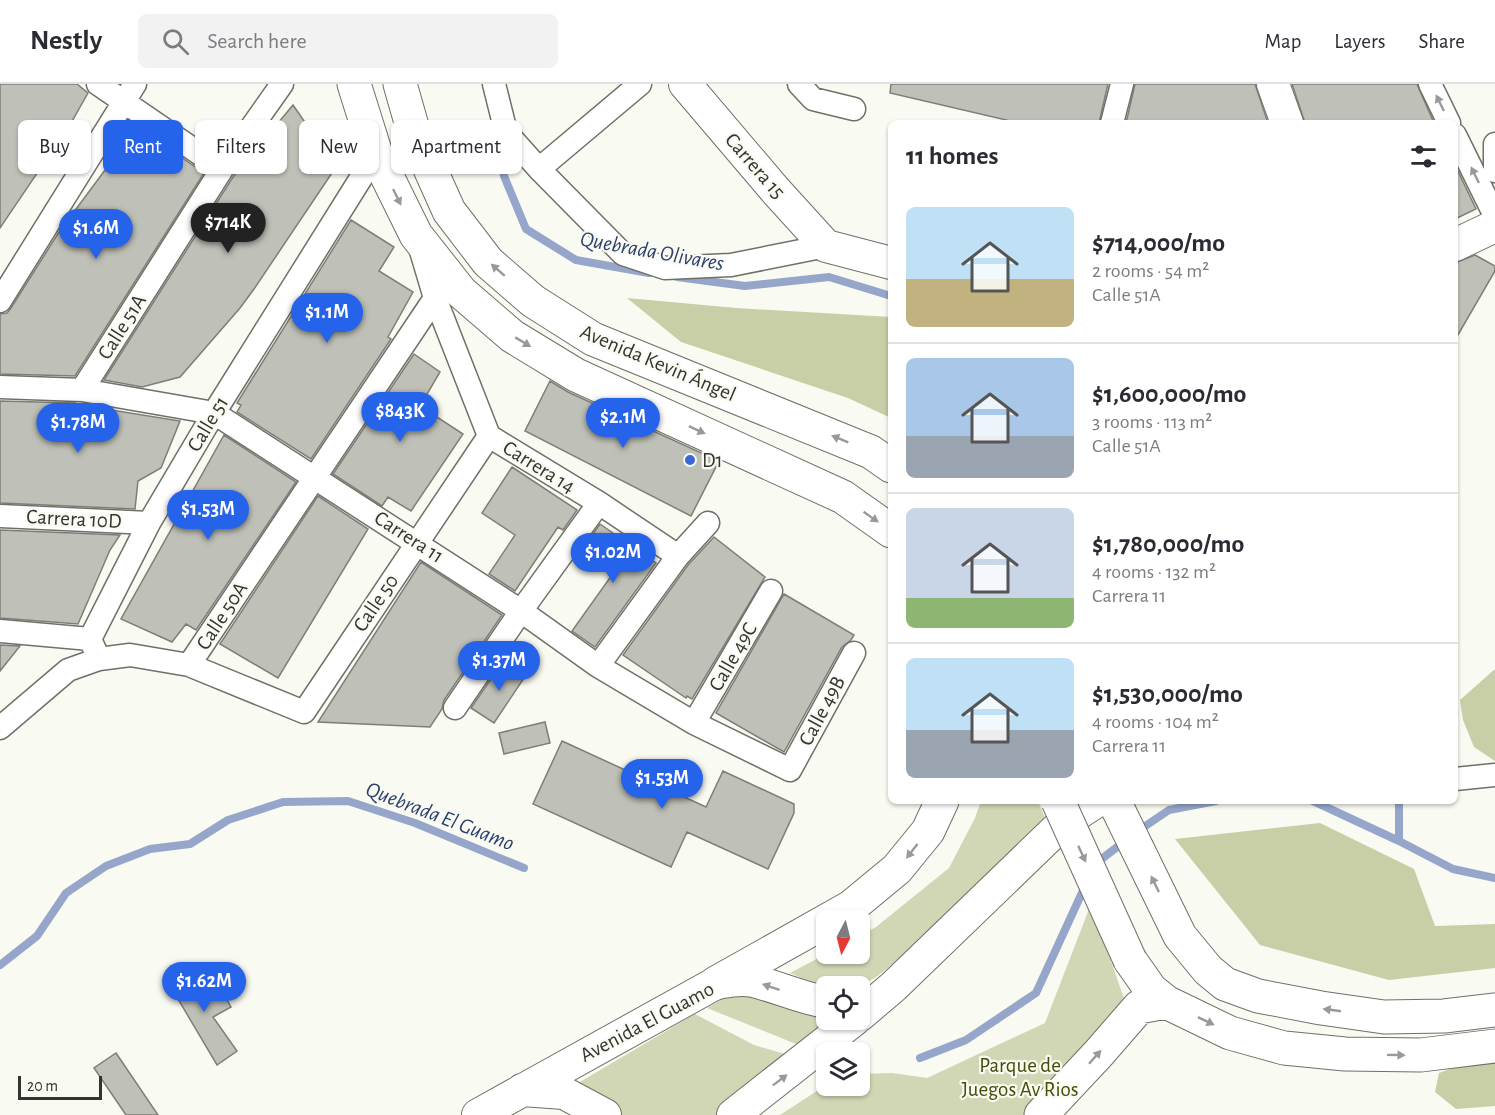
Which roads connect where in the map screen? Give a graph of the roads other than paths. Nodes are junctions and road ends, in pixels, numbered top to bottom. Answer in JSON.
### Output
{"nodes":[{"id":1,"x":98,"y":84,"type":"edge"},
{"id":2,"x":282,"y":84,"type":"edge"},
{"id":3,"x":354,"y":84,"type":"edge"},
{"id":4,"x":400,"y":84,"type":"edge"},
{"id":5,"x":494,"y":84,"type":"edge"},
{"id":6,"x":640,"y":84,"type":"edge"},
{"id":7,"x":685,"y":84,"type":"edge"},
{"id":8,"x":799,"y":84,"type":"edge"},
{"id":9,"x":1122,"y":84,"type":"edge"},
{"id":10,"x":1274,"y":84,"type":"edge"},
{"id":11,"x":1430,"y":84,"type":"edge"},
{"id":12,"x":129,"y":92,"type":"edge"},
{"id":13,"x":854,"y":109,"type":"dead end"},
{"id":14,"x":257,"y":120,"type":"edge"},
{"id":15,"x":365,"y":120,"type":"edge"},
{"id":16,"x":1113,"y":120,"type":"edge"},
{"id":17,"x":1286,"y":120,"type":"edge"},
{"id":18,"x":1448,"y":120,"type":"edge"},
{"id":19,"x":1458,"y":141,"type":"edge"},
{"id":20,"x":1495,"y":144,"type":"edge"},
{"id":21,"x":195,"y":147,"type":"edge"},
{"id":22,"x":379,"y":160,"type":"edge"},
{"id":23,"x":539,"y":169,"type":"junction"},
{"id":24,"x":1495,"y":171,"type":"edge"},
{"id":25,"x":219,"y":174,"type":"edge"},
{"id":26,"x":363,"y":174,"type":"edge"},
{"id":27,"x":1495,"y":216,"type":"edge"},
{"id":28,"x":1495,"y":226,"type":"edge"},
{"id":29,"x":416,"y":235,"type":"junction"},
{"id":30,"x":1458,"y":244,"type":"edge"},
{"id":31,"x":825,"y":246,"type":"junction"},
{"id":32,"x":888,"y":262,"type":"edge"},
{"id":33,"x":435,"y":298,"type":"junction"},
{"id":34,"x":0,"y":301,"type":"edge"},
{"id":35,"x":0,"y":387,"type":"edge"},
{"id":36,"x":82,"y":390,"type":"junction"},
{"id":37,"x":214,"y":413,"type":"junction"},
{"id":38,"x":489,"y":436,"type":"junction"},
{"id":39,"x":884,"y":459,"type":"edge"},
{"id":40,"x":314,"y":476,"type":"junction"},
{"id":41,"x":598,"y":503,"type":"junction"},
{"id":42,"x":0,"y":516,"type":"edge"},
{"id":43,"x":149,"y":523,"type":"junction"},
{"id":44,"x":708,"y":523,"type":"dead end"},
{"id":45,"x":888,"y":529,"type":"edge"},
{"id":46,"x":417,"y":542,"type":"junction"},
{"id":47,"x":678,"y":556,"type":"junction"},
{"id":48,"x":771,"y":591,"type":"dead end"},
{"id":49,"x":521,"y":611,"type":"junction"},
{"id":50,"x":0,"y":631,"type":"edge"},
{"id":51,"x":94,"y":649,"type":"junction"},
{"id":52,"x":854,"y":653,"type":"dead end"},
{"id":53,"x":189,"y":665,"type":"junction"},
{"id":54,"x":598,"y":666,"type":"junction"},
{"id":55,"x":455,"y":708,"type":"dead end"},
{"id":56,"x":694,"y":723,"type":"junction"},
{"id":57,"x":0,"y":728,"type":"edge"},
{"id":58,"x":790,"y":770,"type":"joint"},
{"id":59,"x":1495,"y":775,"type":"edge"},
{"id":60,"x":1458,"y":779,"type":"edge"},
{"id":61,"x":941,"y":804,"type":"edge"},
{"id":62,"x":1059,"y":804,"type":"edge"},
{"id":63,"x":1093,"y":804,"type":"edge"},
{"id":64,"x":1115,"y":804,"type":"edge"},
{"id":65,"x":716,"y":983,"type":"junction"},
{"id":66,"x":893,"y":987,"type":"junction"},
{"id":67,"x":870,"y":994,"type":"edge"},
{"id":68,"x":816,"y":1000,"type":"edge"},
{"id":69,"x":1166,"y":1002,"type":"junction"},
{"id":70,"x":870,"y":1007,"type":"edge"},
{"id":71,"x":1495,"y":1010,"type":"edge"},
{"id":72,"x":841,"y":1030,"type":"edge"},
{"id":73,"x":1495,"y":1046,"type":"edge"},
{"id":74,"x":522,"y":1090,"type":"junction"},
{"id":75,"x":478,"y":1115,"type":"edge"},
{"id":76,"x":605,"y":1115,"type":"edge"},
{"id":77,"x":733,"y":1115,"type":"edge"},
{"id":78,"x":1041,"y":1115,"type":"edge"}],
"edges":[{"from":1,"to":12,"type":"street"},
{"from":2,"to":14,"type":"street","name":"Calle 51A"},
{"from":3,"to":15,"type":"main road","name":"Avenida Kevin Ángel"},
{"from":39,"to":4,"type":"main road","name":"Avenida Kevin Ángel","one_way":true},
{"from":5,"to":23,"type":"street"},
{"from":6,"to":23,"type":"street"},
{"from":7,"to":31,"type":"main road","name":"Carrera 15"},
{"from":8,"to":13,"type":"street"},
{"from":9,"to":16,"type":"street"},
{"from":10,"to":17,"type":"main road"},
{"from":18,"to":11,"type":"street","one_way":true},
{"from":12,"to":21,"type":"street"},
{"from":12,"to":34,"type":"street"},
{"from":27,"to":19,"type":"street","one_way":true},
{"from":20,"to":24,"type":"street"},
{"from":22,"to":29,"type":"main road","name":"Avenida Kevin Ángel","one_way":true},
{"from":23,"to":31,"type":"street"},
{"from":25,"to":36,"type":"street","name":"Calle 51A"},
{"from":26,"to":37,"type":"street","name":"Calle 51"},
{"from":28,"to":30,"type":"main road"},
{"from":29,"to":33,"type":"street","name":"Carrera 14"},
{"from":29,"to":45,"type":"main road","name":"Avenida Kevin Ángel","one_way":true},
{"from":31,"to":32,"type":"main road"},
{"from":33,"to":38,"type":"street","name":"Carrera 14"},
{"from":33,"to":40,"type":"street","name":"Calle 50A"},
{"from":35,"to":36,"type":"street","name":"Carrera 11"},
{"from":36,"to":37,"type":"street","name":"Carrera 11"},
{"from":37,"to":40,"type":"street","name":"Carrera 11"},
{"from":37,"to":43,"type":"street","name":"Calle 51"},
{"from":38,"to":41,"type":"street","name":"Carrera 14"},
{"from":38,"to":46,"type":"street","name":"Calle 50"},
{"from":40,"to":46,"type":"street","name":"Carrera 11"},
{"from":40,"to":53,"type":"street","name":"Calle 50A"},
{"from":41,"to":47,"type":"street","name":"Carrera 14"},
{"from":41,"to":49,"type":"street"},
{"from":42,"to":43,"type":"street","name":"Carrera 10D"},
{"from":43,"to":51,"type":"street","name":"Calle 51"},
{"from":44,"to":47,"type":"street"},
{"from":46,"to":49,"type":"street","name":"Carrera 11"},
{"from":46,"to":53,"type":"street","name":"Calle 50"},
{"from":47,"to":54,"type":"street"},
{"from":48,"to":56,"type":"street","name":"Calle 49C"},
{"from":49,"to":54,"type":"street","name":"Carrera 11"},
{"from":49,"to":55,"type":"street"},
{"from":50,"to":51,"type":"street"},
{"from":51,"to":53,"type":"street"},
{"from":51,"to":57,"type":"street"},
{"from":52,"to":58,"type":"street","name":"Calle 49B"},
{"from":54,"to":56,"type":"street","name":"Carrera 11"},
{"from":56,"to":58,"type":"street","name":"Carrera 11"},
{"from":59,"to":60,"type":"street"},
{"from":61,"to":65,"type":"main road","one_way":true},
{"from":62,"to":69,"type":"main road","one_way":true,"bridge":true},
{"from":63,"to":66,"type":"main road"},
{"from":71,"to":64,"type":"main road","one_way":true},
{"from":68,"to":65,"type":"main road","name":"Avenida El Guamo","one_way":true},
{"from":65,"to":74,"type":"main road","name":"Avenida El Guamo"},
{"from":66,"to":67,"type":"main road"},
{"from":66,"to":70,"type":"main road"},
{"from":69,"to":73,"type":"main road","one_way":true},
{"from":78,"to":69,"type":"main road","one_way":true},
{"from":77,"to":72,"type":"main road","one_way":true},
{"from":74,"to":75,"type":"main road","name":"Avenida El Guamo"},
{"from":74,"to":76,"type":"main road"}]}
